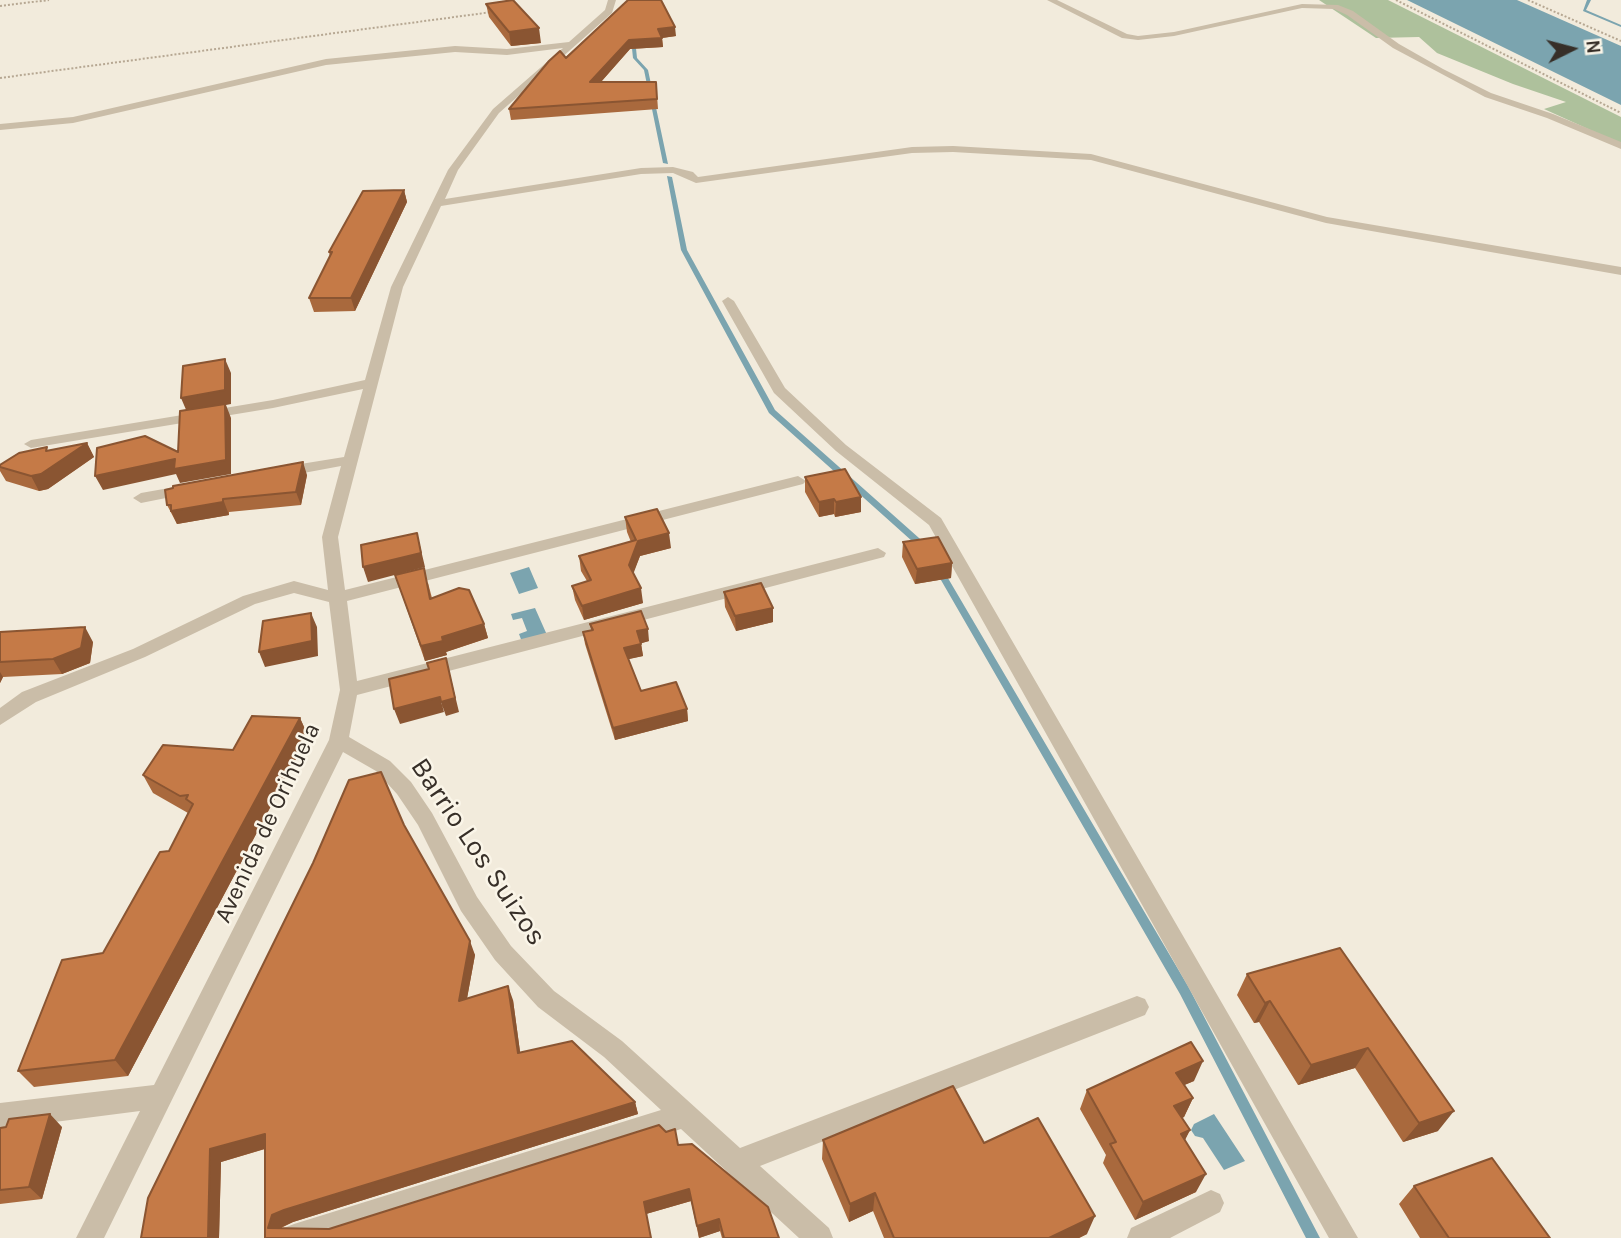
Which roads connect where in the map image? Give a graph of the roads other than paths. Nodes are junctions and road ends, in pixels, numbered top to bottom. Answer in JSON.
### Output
{"nodes":[{"id":1,"x":612,"y":0,"type":"edge"},
{"id":2,"x":1051,"y":0,"type":"edge"},
{"id":3,"x":571,"y":44,"type":"junction"},
{"id":4,"x":0,"y":127,"type":"edge"},
{"id":5,"x":1621,"y":146,"type":"edge"},
{"id":6,"x":437,"y":203,"type":"junction"},
{"id":7,"x":1621,"y":271,"type":"edge"},
{"id":8,"x":728,"y":301,"type":"dead end"},
{"id":9,"x":371,"y":383,"type":"junction"},
{"id":10,"x":31,"y":444,"type":"dead end"},
{"id":11,"x":350,"y":460,"type":"junction"},
{"id":12,"x":272,"y":474,"type":"edge"},
{"id":13,"x":799,"y":481,"type":"dead end"},
{"id":14,"x":207,"y":486,"type":"edge"},
{"id":15,"x":141,"y":498,"type":"dead end"},
{"id":16,"x":878,"y":553,"type":"dead end"},
{"id":17,"x":336,"y":597,"type":"junction"},
{"id":18,"x":349,"y":690,"type":"junction"},
{"id":19,"x":0,"y":718,"type":"edge"},
{"id":20,"x":339,"y":740,"type":"junction"},
{"id":21,"x":1137,"y":1007,"type":"dead end"},
{"id":22,"x":161,"y":1096,"type":"junction"},
{"id":23,"x":685,"y":1115,"type":"junction"},
{"id":24,"x":0,"y":1116,"type":"edge"},
{"id":25,"x":737,"y":1162,"type":"junction"},
{"id":26,"x":1211,"y":1203,"type":"dead end"},
{"id":27,"x":90,"y":1238,"type":"edge"},
{"id":28,"x":294,"y":1238,"type":"edge"},
{"id":29,"x":819,"y":1238,"type":"edge"},
{"id":30,"x":1141,"y":1238,"type":"edge"},
{"id":31,"x":1344,"y":1238,"type":"edge"}],
"edges":[{"from":1,"to":3,"type":"street","name":"Avenida de Orihuela"},
{"from":2,"to":5,"type":"street"},
{"from":3,"to":4,"type":"street"},
{"from":3,"to":6,"type":"street","name":"Avenida de Orihuela"},
{"from":6,"to":7,"type":"street"},
{"from":6,"to":9,"type":"street","name":"Avenida de Orihuela"},
{"from":8,"to":31,"type":"street"},
{"from":9,"to":10,"type":"street"},
{"from":9,"to":11,"type":"street","name":"Avenida de Orihuela"},
{"from":11,"to":12,"type":"street"},
{"from":11,"to":17,"type":"street","name":"Avenida de Orihuela"},
{"from":13,"to":17,"type":"street"},
{"from":14,"to":15,"type":"street"},
{"from":16,"to":18,"type":"street"},
{"from":17,"to":18,"type":"street","name":"Avenida de Orihuela"},
{"from":17,"to":19,"type":"street"},
{"from":18,"to":20,"type":"street","name":"Avenida de Orihuela"},
{"from":20,"to":22,"type":"street","name":"Avenida de Orihuela"},
{"from":20,"to":23,"type":"street","name":"Barrio Los Suizos"},
{"from":21,"to":25,"type":"street"},
{"from":22,"to":24,"type":"street"},
{"from":22,"to":27,"type":"street","name":"Avenida de Orihuela"},
{"from":23,"to":25,"type":"street","name":"Barrio Los Suizos"},
{"from":23,"to":28,"type":"street"},
{"from":25,"to":29,"type":"street","name":"Barrio Los Suizos"},
{"from":26,"to":30,"type":"street"}]}
